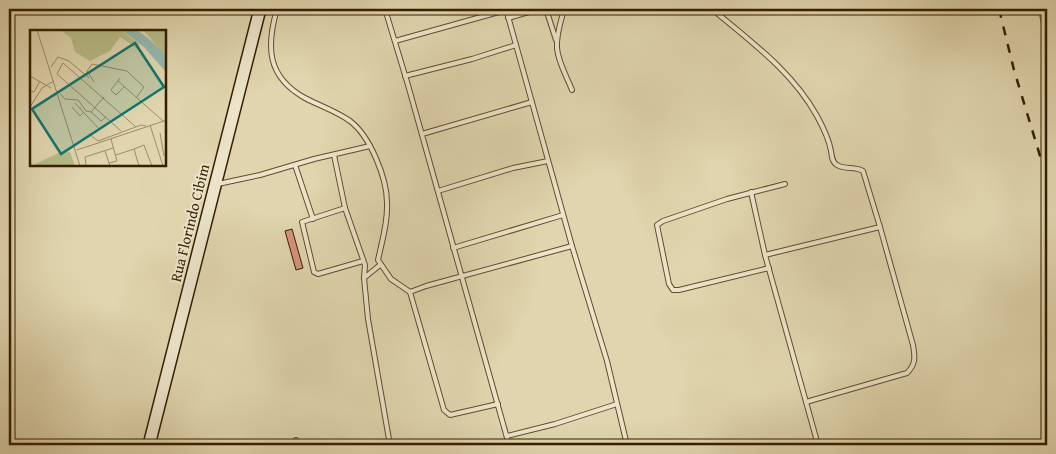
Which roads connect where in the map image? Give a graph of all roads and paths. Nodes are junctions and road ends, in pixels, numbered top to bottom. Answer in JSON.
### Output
{"nodes":[{"id":1,"x":260,"y":9,"type":"edge"},
{"id":2,"x":277,"y":9,"type":"edge"},
{"id":3,"x":385,"y":9,"type":"edge"},
{"id":4,"x":539,"y":9,"type":"edge"},
{"id":5,"x":546,"y":9,"type":"edge"},
{"id":6,"x":564,"y":9,"type":"edge"},
{"id":7,"x":712,"y":9,"type":"edge"},
{"id":8,"x":506,"y":10,"type":"edge"},
{"id":9,"x":508,"y":18,"type":"junction"},
{"id":10,"x":395,"y":40,"type":"junction"},
{"id":11,"x":557,"y":42,"type":"junction"},
{"id":12,"x":516,"y":45,"type":"junction"},
{"id":13,"x":405,"y":76,"type":"junction"},
{"id":14,"x":572,"y":90,"type":"dead end"},
{"id":15,"x":532,"y":102,"type":"junction"},
{"id":16,"x":422,"y":134,"type":"junction"},
{"id":17,"x":370,"y":146,"type":"junction"},
{"id":18,"x":334,"y":155,"type":"junction"},
{"id":19,"x":548,"y":161,"type":"junction"},
{"id":20,"x":295,"y":165,"type":"junction"},
{"id":21,"x":216,"y":184,"type":"junction"},
{"id":22,"x":785,"y":184,"type":"dead end"},
{"id":23,"x":438,"y":191,"type":"junction"},
{"id":24,"x":751,"y":192,"type":"junction"},
{"id":25,"x":345,"y":208,"type":"junction"},
{"id":26,"x":563,"y":215,"type":"junction"},
{"id":27,"x":313,"y":219,"type":"junction"},
{"id":28,"x":880,"y":226,"type":"junction"},
{"id":29,"x":572,"y":246,"type":"junction"},
{"id":30,"x":453,"y":248,"type":"junction"},
{"id":31,"x":765,"y":255,"type":"junction"},
{"id":32,"x":364,"y":261,"type":"junction"},
{"id":33,"x":380,"y":266,"type":"junction"},
{"id":34,"x":768,"y":268,"type":"junction"},
{"id":35,"x":462,"y":277,"type":"junction"},
{"id":36,"x":364,"y":278,"type":"junction"},
{"id":37,"x":410,"y":292,"type":"junction"},
{"id":38,"x":806,"y":402,"type":"junction"},
{"id":39,"x":498,"y":404,"type":"junction"},
{"id":40,"x":617,"y":404,"type":"junction"},
{"id":41,"x":507,"y":436,"type":"junction"},
{"id":42,"x":296,"y":440,"type":"dead end"},
{"id":43,"x":149,"y":445,"type":"edge"},
{"id":44,"x":297,"y":445,"type":"edge"},
{"id":45,"x":390,"y":445,"type":"edge"},
{"id":46,"x":509,"y":445,"type":"edge"},
{"id":47,"x":627,"y":445,"type":"edge"},
{"id":48,"x":818,"y":445,"type":"edge"}],
"edges":[{"from":1,"to":21,"type":"street","name":"Rua Florindo Cibim"},
{"from":2,"to":17,"type":"lane"},
{"from":3,"to":10,"type":"lane"},
{"from":4,"to":9,"type":"lane"},
{"from":5,"to":11,"type":"lane"},
{"from":6,"to":11,"type":"lane"},
{"from":7,"to":28,"type":"lane"},
{"from":8,"to":9,"type":"lane"},
{"from":8,"to":10,"type":"lane"},
{"from":9,"to":12,"type":"lane"},
{"from":10,"to":13,"type":"lane"},
{"from":11,"to":14,"type":"lane"},
{"from":12,"to":13,"type":"lane"},
{"from":12,"to":15,"type":"lane"},
{"from":13,"to":16,"type":"lane"},
{"from":15,"to":16,"type":"lane"},
{"from":15,"to":19,"type":"lane"},
{"from":16,"to":23,"type":"lane"},
{"from":17,"to":18,"type":"lane"},
{"from":17,"to":33,"type":"lane"},
{"from":18,"to":20,"type":"lane"},
{"from":18,"to":25,"type":"lane"},
{"from":19,"to":23,"type":"lane"},
{"from":19,"to":26,"type":"lane"},
{"from":20,"to":21,"type":"lane"},
{"from":20,"to":27,"type":"lane"},
{"from":21,"to":43,"type":"street","name":"Rua Florindo Cibim"},
{"from":22,"to":24,"type":"lane"},
{"from":23,"to":30,"type":"lane"},
{"from":24,"to":31,"type":"lane"},
{"from":24,"to":34,"type":"lane"},
{"from":25,"to":27,"type":"lane"},
{"from":25,"to":32,"type":"lane"},
{"from":26,"to":29,"type":"lane"},
{"from":26,"to":30,"type":"lane"},
{"from":27,"to":32,"type":"lane"},
{"from":28,"to":31,"type":"lane"},
{"from":28,"to":38,"type":"lane"},
{"from":29,"to":35,"type":"lane"},
{"from":29,"to":40,"type":"lane"},
{"from":30,"to":35,"type":"lane"},
{"from":31,"to":34,"type":"lane"},
{"from":32,"to":36,"type":"lane"},
{"from":33,"to":36,"type":"lane"},
{"from":33,"to":37,"type":"lane"},
{"from":34,"to":38,"type":"lane"},
{"from":35,"to":37,"type":"lane"},
{"from":35,"to":39,"type":"lane"},
{"from":36,"to":45,"type":"lane"},
{"from":37,"to":39,"type":"lane"},
{"from":38,"to":48,"type":"lane"},
{"from":39,"to":41,"type":"lane"},
{"from":40,"to":41,"type":"lane"},
{"from":40,"to":47,"type":"lane"},
{"from":41,"to":46,"type":"lane"},
{"from":42,"to":44,"type":"lane"}]}
